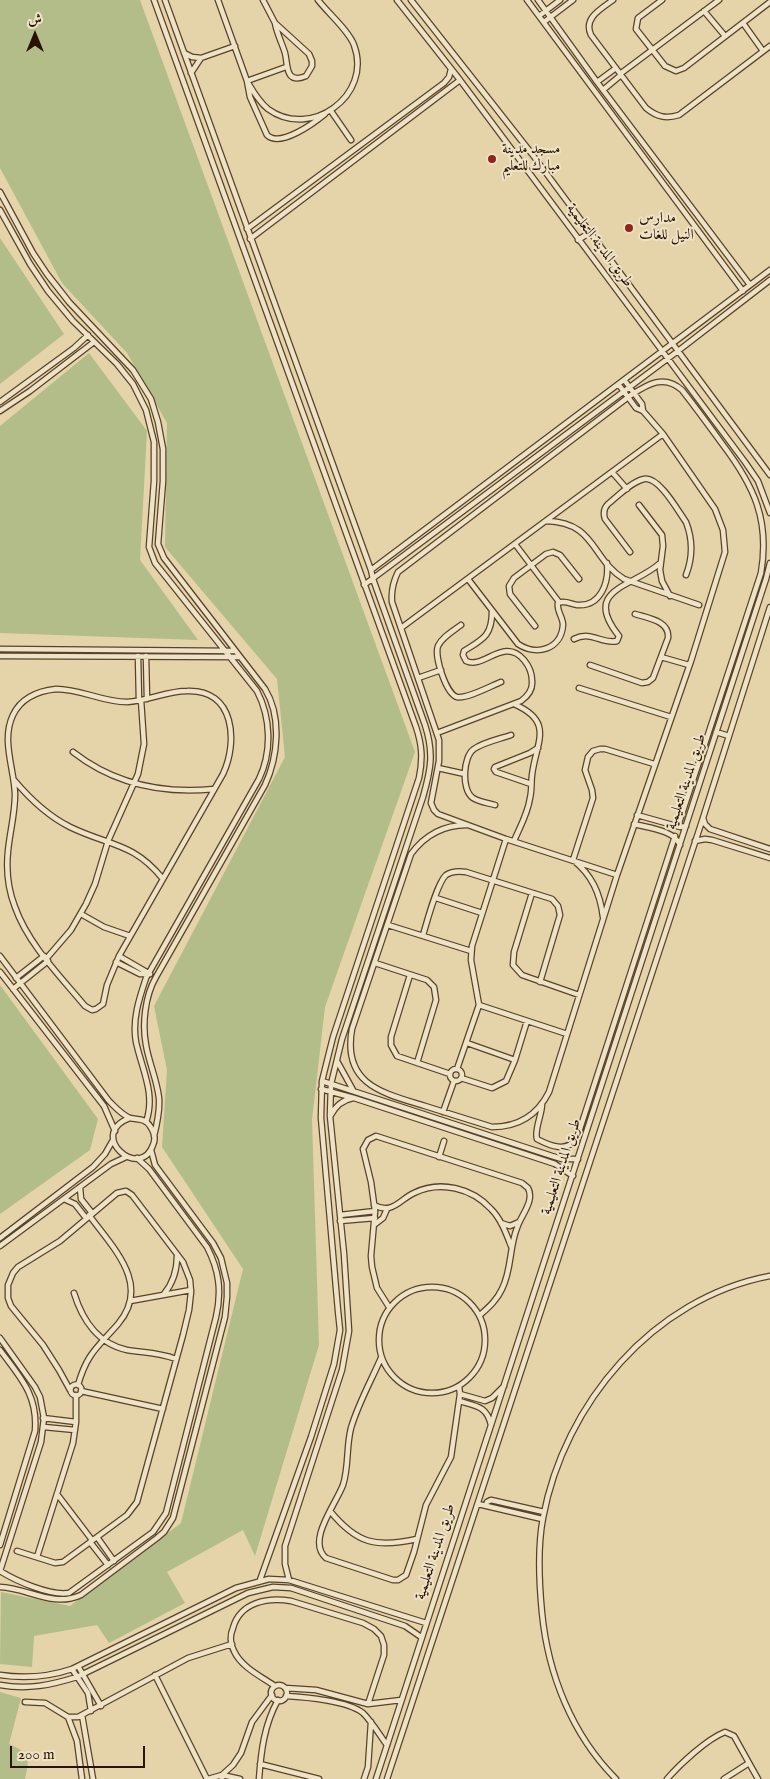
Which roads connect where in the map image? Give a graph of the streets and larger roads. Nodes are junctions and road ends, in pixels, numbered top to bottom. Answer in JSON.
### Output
{"nodes":[{"id":1,"x":154,"y":0,"type":"edge"},
{"id":2,"x":165,"y":0,"type":"edge"},
{"id":3,"x":218,"y":0,"type":"edge"},
{"id":4,"x":262,"y":0,"type":"edge"},
{"id":5,"x":318,"y":0,"type":"edge"},
{"id":6,"x":397,"y":0,"type":"edge"},
{"id":7,"x":411,"y":0,"type":"edge"},
{"id":8,"x":527,"y":0,"type":"edge"},
{"id":9,"x":538,"y":0,"type":"edge"},
{"id":10,"x":560,"y":0,"type":"edge"},
{"id":11,"x":573,"y":0,"type":"edge"},
{"id":12,"x":613,"y":0,"type":"edge"},
{"id":13,"x":662,"y":0,"type":"edge"},
{"id":14,"x":716,"y":1,"type":"edge"},
{"id":15,"x":770,"y":2,"type":"edge"},
{"id":16,"x":546,"y":10,"type":"junction"},
{"id":17,"x":704,"y":11,"type":"junction"},
{"id":18,"x":539,"y":16,"type":"junction"},
{"id":19,"x":550,"y":17,"type":"junction"},
{"id":20,"x":544,"y":22,"type":"junction"},
{"id":21,"x":275,"y":23,"type":"junction"},
{"id":22,"x":743,"y":23,"type":"junction"},
{"id":23,"x":725,"y":36,"type":"junction"},
{"id":24,"x":235,"y":46,"type":"junction"},
{"id":25,"x":770,"y":46,"type":"edge"},
{"id":26,"x":652,"y":50,"type":"junction"},
{"id":27,"x":763,"y":51,"type":"junction"},
{"id":28,"x":183,"y":52,"type":"junction"},
{"id":29,"x":201,"y":58,"type":"junction"},
{"id":30,"x":286,"y":67,"type":"junction"},
{"id":31,"x":616,"y":68,"type":"junction"},
{"id":32,"x":451,"y":69,"type":"junction"},
{"id":33,"x":191,"y":74,"type":"junction"},
{"id":34,"x":621,"y":75,"type":"junction"},
{"id":35,"x":460,"y":80,"type":"junction"},
{"id":36,"x":247,"y":81,"type":"junction"},
{"id":37,"x":597,"y":82,"type":"junction"},
{"id":38,"x":603,"y":90,"type":"junction"},
{"id":39,"x":330,"y":111,"type":"junction"},
{"id":40,"x":352,"y":140,"type":"dead end"},
{"id":41,"x":532,"y":154,"type":"junction"},
{"id":42,"x":522,"y":162,"type":"junction"},
{"id":43,"x":0,"y":192,"type":"edge"},
{"id":44,"x":0,"y":210,"type":"edge"},
{"id":45,"x":247,"y":229,"type":"junction"},
{"id":46,"x":589,"y":233,"type":"junction"},
{"id":47,"x":250,"y":239,"type":"junction"},
{"id":48,"x":578,"y":240,"type":"junction"},
{"id":49,"x":770,"y":270,"type":"edge"},
{"id":50,"x":770,"y":280,"type":"edge"},
{"id":51,"x":750,"y":286,"type":"junction"},
{"id":52,"x":743,"y":291,"type":"junction"},
{"id":53,"x":88,"y":335,"type":"junction"},
{"id":54,"x":94,"y":342,"type":"junction"},
{"id":55,"x":674,"y":344,"type":"junction"},
{"id":56,"x":678,"y":351,"type":"junction"},
{"id":57,"x":663,"y":352,"type":"junction"},
{"id":58,"x":667,"y":359,"type":"junction"},
{"id":59,"x":625,"y":381,"type":"junction"},
{"id":60,"x":619,"y":385,"type":"junction"},
{"id":61,"x":630,"y":387,"type":"junction"},
{"id":62,"x":623,"y":391,"type":"junction"},
{"id":63,"x":634,"y":393,"type":"junction"},
{"id":64,"x":628,"y":397,"type":"junction"},
{"id":65,"x":0,"y":402,"type":"edge"},
{"id":66,"x":0,"y":411,"type":"edge"},
{"id":67,"x":643,"y":411,"type":"junction"},
{"id":68,"x":662,"y":434,"type":"junction"},
{"id":69,"x":612,"y":472,"type":"junction"},
{"id":70,"x":770,"y":475,"type":"edge"},
{"id":71,"x":627,"y":489,"type":"junction"},
{"id":72,"x":639,"y":505,"type":"dead end"},
{"id":73,"x":770,"y":513,"type":"edge"},
{"id":74,"x":546,"y":521,"type":"junction"},
{"id":75,"x":515,"y":544,"type":"junction"},
{"id":76,"x":630,"y":552,"type":"dead end"},
{"id":77,"x":608,"y":563,"type":"junction"},
{"id":78,"x":770,"y":563,"type":"edge"},
{"id":79,"x":660,"y":564,"type":"junction"},
{"id":80,"x":532,"y":565,"type":"junction"},
{"id":81,"x":371,"y":570,"type":"junction"},
{"id":82,"x":686,"y":574,"type":"dead end"},
{"id":83,"x":373,"y":579,"type":"junction"},
{"id":84,"x":468,"y":579,"type":"junction"},
{"id":85,"x":579,"y":579,"type":"dead end"},
{"id":86,"x":630,"y":582,"type":"junction"},
{"id":87,"x":364,"y":585,"type":"junction"},
{"id":88,"x":670,"y":596,"type":"junction"},
{"id":89,"x":559,"y":602,"type":"junction"},
{"id":90,"x":699,"y":605,"type":"dead end"},
{"id":91,"x":770,"y":607,"type":"edge"},
{"id":92,"x":492,"y":611,"type":"junction"},
{"id":93,"x":635,"y":614,"type":"dead end"},
{"id":94,"x":461,"y":625,"type":"dead end"},
{"id":95,"x":535,"y":626,"type":"dead end"},
{"id":96,"x":402,"y":628,"type":"junction"},
{"id":97,"x":574,"y":639,"type":"dead end"},
{"id":98,"x":520,"y":646,"type":"junction"},
{"id":99,"x":0,"y":649,"type":"edge"},
{"id":100,"x":224,"y":651,"type":"junction"},
{"id":101,"x":235,"y":651,"type":"junction"},
{"id":102,"x":517,"y":653,"type":"junction"},
{"id":103,"x":0,"y":656,"type":"edge"},
{"id":104,"x":138,"y":656,"type":"junction"},
{"id":105,"x":146,"y":656,"type":"junction"},
{"id":106,"x":662,"y":656,"type":"junction"},
{"id":107,"x":229,"y":657,"type":"junction"},
{"id":108,"x":240,"y":657,"type":"junction"},
{"id":109,"x":689,"y":665,"type":"junction"},
{"id":110,"x":590,"y":666,"type":"dead end"},
{"id":111,"x":441,"y":670,"type":"junction"},
{"id":112,"x":418,"y":678,"type":"junction"},
{"id":113,"x":501,"y":682,"type":"dead end"},
{"id":114,"x":578,"y":688,"type":"dead end"},
{"id":115,"x":142,"y":700,"type":"junction"},
{"id":116,"x":514,"y":704,"type":"junction"},
{"id":117,"x":671,"y":717,"type":"junction"},
{"id":118,"x":716,"y":732,"type":"junction"},
{"id":119,"x":437,"y":733,"type":"junction"},
{"id":120,"x":511,"y":735,"type":"dead end"},
{"id":121,"x":729,"y":736,"type":"junction"},
{"id":122,"x":538,"y":748,"type":"junction"},
{"id":123,"x":73,"y":752,"type":"dead end"},
{"id":124,"x":654,"y":764,"type":"junction"},
{"id":125,"x":438,"y":768,"type":"junction"},
{"id":126,"x":465,"y":774,"type":"junction"},
{"id":127,"x":14,"y":779,"type":"junction"},
{"id":128,"x":134,"y":783,"type":"junction"},
{"id":129,"x":532,"y":784,"type":"junction"},
{"id":130,"x":214,"y":790,"type":"junction"},
{"id":131,"x":495,"y":805,"type":"dead end"},
{"id":132,"x":637,"y":815,"type":"junction"},
{"id":133,"x":703,"y":818,"type":"junction"},
{"id":134,"x":634,"y":824,"type":"junction"},
{"id":135,"x":467,"y":825,"type":"junction"},
{"id":136,"x":678,"y":826,"type":"junction"},
{"id":137,"x":686,"y":826,"type":"junction"},
{"id":138,"x":675,"y":836,"type":"junction"},
{"id":139,"x":506,"y":839,"type":"junction"},
{"id":140,"x":108,"y":841,"type":"junction"},
{"id":141,"x":514,"y":841,"type":"junction"},
{"id":142,"x":695,"y":841,"type":"junction"},
{"id":143,"x":680,"y":845,"type":"junction"},
{"id":144,"x":770,"y":848,"type":"edge"},
{"id":145,"x":770,"y":858,"type":"edge"},
{"id":146,"x":573,"y":860,"type":"junction"},
{"id":147,"x":617,"y":875,"type":"junction"},
{"id":148,"x":163,"y":878,"type":"junction"},
{"id":149,"x":493,"y":880,"type":"junction"},
{"id":150,"x":532,"y":893,"type":"junction"},
{"id":151,"x":436,"y":898,"type":"junction"},
{"id":152,"x":374,"y":913,"type":"junction"},
{"id":153,"x":482,"y":913,"type":"junction"},
{"id":154,"x":81,"y":914,"type":"junction"},
{"id":155,"x":382,"y":916,"type":"junction"},
{"id":156,"x":603,"y":918,"type":"junction"},
{"id":157,"x":388,"y":924,"type":"junction"},
{"id":158,"x":423,"y":935,"type":"junction"},
{"id":159,"x":130,"y":936,"type":"junction"},
{"id":160,"x":650,"y":938,"type":"junction"},
{"id":161,"x":662,"y":943,"type":"junction"},
{"id":162,"x":471,"y":951,"type":"junction"},
{"id":163,"x":0,"y":956,"type":"edge"},
{"id":164,"x":119,"y":956,"type":"junction"},
{"id":165,"x":46,"y":959,"type":"junction"},
{"id":166,"x":116,"y":962,"type":"junction"},
{"id":167,"x":375,"y":963,"type":"junction"},
{"id":168,"x":0,"y":972,"type":"edge"},
{"id":169,"x":149,"y":974,"type":"junction"},
{"id":170,"x":410,"y":974,"type":"junction"},
{"id":171,"x":156,"y":977,"type":"junction"},
{"id":172,"x":16,"y":978,"type":"junction"},
{"id":173,"x":540,"y":982,"type":"junction"},
{"id":174,"x":20,"y":984,"type":"junction"},
{"id":175,"x":14,"y":989,"type":"junction"},
{"id":176,"x":579,"y":995,"type":"junction"},
{"id":177,"x":479,"y":1005,"type":"junction"},
{"id":178,"x":527,"y":1021,"type":"junction"},
{"id":179,"x":567,"y":1034,"type":"junction"},
{"id":180,"x":467,"y":1043,"type":"junction"},
{"id":181,"x":515,"y":1060,"type":"junction"},
{"id":182,"x":337,"y":1061,"type":"junction"},
{"id":183,"x":417,"y":1063,"type":"junction"},
{"id":184,"x":457,"y":1069,"type":"junction"},
{"id":185,"x":450,"y":1074,"type":"junction"},
{"id":186,"x":461,"y":1078,"type":"junction"},
{"id":187,"x":322,"y":1081,"type":"junction"},
{"id":188,"x":454,"y":1081,"type":"junction"},
{"id":189,"x":330,"y":1084,"type":"junction"},
{"id":190,"x":322,"y":1089,"type":"junction"},
{"id":191,"x":330,"y":1091,"type":"junction"},
{"id":192,"x":354,"y":1091,"type":"junction"},
{"id":193,"x":354,"y":1098,"type":"junction"},
{"id":194,"x":542,"y":1104,"type":"junction"},
{"id":195,"x":443,"y":1112,"type":"junction"},
{"id":196,"x":330,"y":1116,"type":"junction"},
{"id":197,"x":130,"y":1118,"type":"junction"},
{"id":198,"x":146,"y":1122,"type":"junction"},
{"id":199,"x":114,"y":1131,"type":"junction"},
{"id":200,"x":154,"y":1136,"type":"junction"},
{"id":201,"x":113,"y":1138,"type":"junction"},
{"id":202,"x":444,"y":1141,"type":"dead end"},
{"id":203,"x":151,"y":1150,"type":"junction"},
{"id":204,"x":126,"y":1157,"type":"junction"},
{"id":205,"x":439,"y":1157,"type":"junction"},
{"id":206,"x":137,"y":1158,"type":"junction"},
{"id":207,"x":578,"y":1159,"type":"junction"},
{"id":208,"x":573,"y":1176,"type":"junction"},
{"id":209,"x":80,"y":1187,"type":"junction"},
{"id":210,"x":64,"y":1199,"type":"junction"},
{"id":211,"x":374,"y":1205,"type":"junction"},
{"id":212,"x":387,"y":1209,"type":"junction"},
{"id":213,"x":375,"y":1212,"type":"junction"},
{"id":214,"x":89,"y":1215,"type":"junction"},
{"id":215,"x":340,"y":1215,"type":"junction"},
{"id":216,"x":375,"y":1218,"type":"junction"},
{"id":217,"x":340,"y":1221,"type":"junction"},
{"id":218,"x":500,"y":1222,"type":"junction"},
{"id":219,"x":519,"y":1222,"type":"junction"},
{"id":220,"x":374,"y":1225,"type":"junction"},
{"id":221,"x":0,"y":1238,"type":"edge"},
{"id":222,"x":0,"y":1246,"type":"edge"},
{"id":223,"x":511,"y":1246,"type":"junction"},
{"id":224,"x":177,"y":1255,"type":"junction"},
{"id":225,"x":770,"y":1276,"type":"edge"},
{"id":226,"x":191,"y":1290,"type":"junction"},
{"id":227,"x":74,"y":1293,"type":"dead end"},
{"id":228,"x":164,"y":1294,"type":"junction"},
{"id":229,"x":130,"y":1301,"type":"junction"},
{"id":230,"x":389,"y":1307,"type":"junction"},
{"id":231,"x":529,"y":1309,"type":"junction"},
{"id":232,"x":541,"y":1312,"type":"junction"},
{"id":233,"x":480,"y":1316,"type":"junction"},
{"id":234,"x":0,"y":1338,"type":"edge"},
{"id":235,"x":103,"y":1339,"type":"junction"},
{"id":236,"x":0,"y":1350,"type":"edge"},
{"id":237,"x":381,"y":1358,"type":"junction"},
{"id":238,"x":176,"y":1359,"type":"junction"},
{"id":239,"x":78,"y":1384,"type":"junction"},
{"id":240,"x":504,"y":1385,"type":"junction"},
{"id":241,"x":459,"y":1386,"type":"junction"},
{"id":242,"x":70,"y":1390,"type":"junction"},
{"id":243,"x":81,"y":1391,"type":"junction"},
{"id":244,"x":460,"y":1394,"type":"junction"},
{"id":245,"x":76,"y":1396,"type":"junction"},
{"id":246,"x":459,"y":1401,"type":"junction"},
{"id":247,"x":486,"y":1402,"type":"junction"},
{"id":248,"x":483,"y":1409,"type":"junction"},
{"id":249,"x":163,"y":1410,"type":"junction"},
{"id":250,"x":44,"y":1418,"type":"junction"},
{"id":251,"x":36,"y":1419,"type":"junction"},
{"id":252,"x":76,"y":1422,"type":"junction"},
{"id":253,"x":491,"y":1425,"type":"junction"},
{"id":254,"x":44,"y":1427,"type":"junction"},
{"id":255,"x":75,"y":1430,"type":"junction"},
{"id":256,"x":57,"y":1494,"type":"junction"},
{"id":257,"x":478,"y":1504,"type":"junction"},
{"id":258,"x":486,"y":1506,"type":"junction"},
{"id":259,"x":330,"y":1511,"type":"junction"},
{"id":260,"x":544,"y":1512,"type":"junction"},
{"id":261,"x":542,"y":1519,"type":"junction"},
{"id":262,"x":417,"y":1539,"type":"junction"},
{"id":263,"x":93,"y":1540,"type":"junction"},
{"id":264,"x":0,"y":1545,"type":"edge"},
{"id":265,"x":17,"y":1551,"type":"dead end"},
{"id":266,"x":37,"y":1557,"type":"junction"},
{"id":267,"x":114,"y":1561,"type":"junction"},
{"id":268,"x":108,"y":1565,"type":"junction"},
{"id":269,"x":260,"y":1580,"type":"junction"},
{"id":270,"x":289,"y":1580,"type":"junction"},
{"id":271,"x":0,"y":1586,"type":"edge"},
{"id":272,"x":190,"y":1610,"type":"junction"},
{"id":273,"x":428,"y":1615,"type":"junction"},
{"id":274,"x":195,"y":1620,"type":"junction"},
{"id":275,"x":426,"y":1623,"type":"junction"},
{"id":276,"x":439,"y":1624,"type":"junction"},
{"id":277,"x":421,"y":1640,"type":"junction"},
{"id":278,"x":232,"y":1644,"type":"junction"},
{"id":279,"x":430,"y":1650,"type":"junction"},
{"id":280,"x":78,"y":1666,"type":"junction"},
{"id":281,"x":72,"y":1669,"type":"junction"},
{"id":282,"x":0,"y":1675,"type":"edge"},
{"id":283,"x":83,"y":1675,"type":"junction"},
{"id":284,"x":154,"y":1675,"type":"junction"},
{"id":285,"x":77,"y":1677,"type":"junction"},
{"id":286,"x":0,"y":1684,"type":"edge"},
{"id":287,"x":275,"y":1686,"type":"junction"},
{"id":288,"x":285,"y":1688,"type":"junction"},
{"id":289,"x":272,"y":1694,"type":"junction"},
{"id":290,"x":286,"y":1696,"type":"junction"},
{"id":291,"x":278,"y":1700,"type":"junction"},
{"id":292,"x":401,"y":1700,"type":"junction"},
{"id":293,"x":25,"y":1702,"type":"dead end"},
{"id":294,"x":368,"y":1704,"type":"junction"},
{"id":295,"x":101,"y":1706,"type":"junction"},
{"id":296,"x":90,"y":1711,"type":"junction"},
{"id":297,"x":82,"y":1715,"type":"junction"},
{"id":298,"x":68,"y":1718,"type":"junction"},
{"id":299,"x":371,"y":1722,"type":"junction"},
{"id":300,"x":387,"y":1745,"type":"junction"},
{"id":301,"x":749,"y":1763,"type":"junction"},
{"id":302,"x":260,"y":1764,"type":"junction"},
{"id":303,"x":222,"y":1777,"type":"edge"},
{"id":304,"x":759,"y":1778,"type":"edge"},
{"id":305,"x":82,"y":1779,"type":"edge"},
{"id":306,"x":93,"y":1779,"type":"edge"},
{"id":307,"x":207,"y":1779,"type":"edge"},
{"id":308,"x":240,"y":1779,"type":"edge"},
{"id":309,"x":259,"y":1779,"type":"edge"},
{"id":310,"x":319,"y":1779,"type":"edge"},
{"id":311,"x":364,"y":1779,"type":"edge"},
{"id":312,"x":376,"y":1779,"type":"edge"},
{"id":313,"x":386,"y":1779,"type":"edge"},
{"id":314,"x":616,"y":1779,"type":"edge"},
{"id":315,"x":667,"y":1779,"type":"edge"},
{"id":316,"x":724,"y":1779,"type":"edge"}],
"edges":[{"from":1,"to":87,"type":"street"},
{"from":2,"to":28,"type":"street"},
{"from":3,"to":24,"type":"street"},
{"from":4,"to":21,"type":"street"},
{"from":5,"to":39,"type":"street"},
{"from":6,"to":32,"type":"street","name":"طريق المدينة التعليمية"},
{"from":7,"to":41,"type":"street","name":"طريق المدينة التعليمية"},
{"from":8,"to":18,"type":"street"},
{"from":9,"to":16,"type":"street"},
{"from":10,"to":16,"type":"street"},
{"from":11,"to":19,"type":"street"},
{"from":12,"to":31,"type":"street"},
{"from":13,"to":26,"type":"street"},
{"from":14,"to":17,"type":"street"},
{"from":15,"to":22,"type":"street"},
{"from":16,"to":18,"type":"street"},
{"from":16,"to":19,"type":"street"},
{"from":17,"to":23,"type":"street"},
{"from":17,"to":26,"type":"street"},
{"from":18,"to":20,"type":"street"},
{"from":19,"to":20,"type":"street"},
{"from":19,"to":37,"type":"street"},
{"from":20,"to":52,"type":"street"},
{"from":21,"to":30,"type":"street"},
{"from":21,"to":30,"type":"street"},
{"from":22,"to":23,"type":"street"},
{"from":22,"to":27,"type":"street"},
{"from":23,"to":26,"type":"street"},
{"from":24,"to":29,"type":"street"},
{"from":24,"to":36,"type":"street"},
{"from":25,"to":27,"type":"street"},
{"from":26,"to":34,"type":"street"},
{"from":27,"to":34,"type":"street"},
{"from":28,"to":29,"type":"street"},
{"from":28,"to":33,"type":"street"},
{"from":29,"to":33,"type":"street"},
{"from":30,"to":36,"type":"street"},
{"from":31,"to":34,"type":"street"},
{"from":31,"to":37,"type":"street"},
{"from":32,"to":35,"type":"street","name":"طريق المدينة التعليمية"},
{"from":32,"to":45,"type":"street"},
{"from":33,"to":45,"type":"street"},
{"from":34,"to":38,"type":"street"},
{"from":35,"to":42,"type":"street","name":"طريق المدينة التعليمية"},
{"from":35,"to":47,"type":"street"},
{"from":36,"to":39,"type":"street"},
{"from":36,"to":39,"type":"street"},
{"from":37,"to":38,"type":"street"},
{"from":38,"to":51,"type":"street"},
{"from":39,"to":40,"type":"street"},
{"from":41,"to":42,"type":"street"},
{"from":41,"to":46,"type":"street","name":"طريق المدينة التعليمية"},
{"from":42,"to":48,"type":"street","name":"طريق المدينة التعليمية"},
{"from":43,"to":101,"type":"street"},
{"from":44,"to":53,"type":"street"},
{"from":45,"to":47,"type":"street"},
{"from":46,"to":48,"type":"street"},
{"from":46,"to":55,"type":"street","name":"طريق المدينة التعليمية"},
{"from":47,"to":81,"type":"street"},
{"from":48,"to":57,"type":"street","name":"طريق المدينة التعليمية"},
{"from":49,"to":51,"type":"street"},
{"from":50,"to":56,"type":"street"},
{"from":51,"to":52,"type":"street"},
{"from":52,"to":55,"type":"street"},
{"from":53,"to":54,"type":"street"},
{"from":53,"to":65,"type":"street"},
{"from":54,"to":66,"type":"street"},
{"from":54,"to":100,"type":"street"},
{"from":55,"to":56,"type":"street","name":"طريق المدينة التعليمية"},
{"from":55,"to":57,"type":"street"},
{"from":56,"to":58,"type":"street"},
{"from":56,"to":70,"type":"street","name":"طريق المدينة التعليمية"},
{"from":57,"to":58,"type":"street","name":"طريق المدينة التعليمية"},
{"from":57,"to":59,"type":"street"},
{"from":58,"to":61,"type":"street"},
{"from":58,"to":73,"type":"street","name":"طريق المدينة التعليمية"},
{"from":59,"to":60,"type":"street"},
{"from":59,"to":61,"type":"street"},
{"from":60,"to":62,"type":"street"},
{"from":60,"to":81,"type":"street"},
{"from":61,"to":62,"type":"street"},
{"from":61,"to":63,"type":"street"},
{"from":62,"to":64,"type":"street"},
{"from":62,"to":83,"type":"street"},
{"from":63,"to":64,"type":"street"},
{"from":63,"to":67,"type":"street"},
{"from":63,"to":136,"type":"street"},
{"from":64,"to":67,"type":"street"},
{"from":64,"to":96,"type":"street"},
{"from":67,"to":68,"type":"street"},
{"from":68,"to":69,"type":"street"},
{"from":68,"to":109,"type":"street"},
{"from":69,"to":71,"type":"street"},
{"from":69,"to":74,"type":"street"},
{"from":71,"to":76,"type":"street"},
{"from":71,"to":82,"type":"street"},
{"from":72,"to":79,"type":"street"},
{"from":74,"to":75,"type":"street"},
{"from":74,"to":77,"type":"street"},
{"from":75,"to":80,"type":"street"},
{"from":75,"to":84,"type":"street"},
{"from":77,"to":86,"type":"street"},
{"from":77,"to":89,"type":"street"},
{"from":78,"to":118,"type":"street","name":"طريق المدينة التعليمية"},
{"from":79,"to":86,"type":"street"},
{"from":79,"to":88,"type":"street"},
{"from":80,"to":85,"type":"street"},
{"from":80,"to":89,"type":"street"},
{"from":80,"to":95,"type":"street"},
{"from":81,"to":83,"type":"street"},
{"from":83,"to":87,"type":"street"},
{"from":83,"to":155,"type":"street"},
{"from":84,"to":92,"type":"street"},
{"from":84,"to":96,"type":"street"},
{"from":86,"to":88,"type":"street"},
{"from":86,"to":97,"type":"street"},
{"from":87,"to":152,"type":"street"},
{"from":88,"to":90,"type":"street"},
{"from":89,"to":98,"type":"street"},
{"from":91,"to":121,"type":"street","name":"طريق المدينة التعليمية"},
{"from":92,"to":98,"type":"street"},
{"from":92,"to":102,"type":"street"},
{"from":93,"to":106,"type":"street"},
{"from":94,"to":111,"type":"street"},
{"from":96,"to":112,"type":"street"},
{"from":98,"to":102,"type":"street"},
{"from":99,"to":100,"type":"street"},
{"from":100,"to":101,"type":"street"},
{"from":100,"to":107,"type":"street"},
{"from":101,"to":108,"type":"street"},
{"from":102,"to":116,"type":"street"},
{"from":103,"to":104,"type":"street"},
{"from":104,"to":105,"type":"street"},
{"from":104,"to":115,"type":"street"},
{"from":105,"to":107,"type":"street"},
{"from":105,"to":115,"type":"street"},
{"from":106,"to":109,"type":"street"},
{"from":106,"to":110,"type":"street"},
{"from":107,"to":108,"type":"street"},
{"from":107,"to":169,"type":"street"},
{"from":108,"to":171,"type":"street"},
{"from":109,"to":117,"type":"street"},
{"from":111,"to":112,"type":"street"},
{"from":111,"to":113,"type":"street"},
{"from":112,"to":119,"type":"street"},
{"from":114,"to":117,"type":"street"},
{"from":115,"to":127,"type":"street"},
{"from":115,"to":128,"type":"street"},
{"from":115,"to":130,"type":"street"},
{"from":116,"to":119,"type":"street"},
{"from":116,"to":122,"type":"street"},
{"from":117,"to":124,"type":"street"},
{"from":118,"to":121,"type":"street"},
{"from":118,"to":137,"type":"street","name":"طريق المدينة التعليمية"},
{"from":119,"to":125,"type":"street"},
{"from":120,"to":126,"type":"street"},
{"from":121,"to":133,"type":"street","name":"طريق المدينة التعليمية"},
{"from":122,"to":129,"type":"street"},
{"from":122,"to":129,"type":"street"},
{"from":123,"to":128,"type":"street"},
{"from":124,"to":132,"type":"street"},
{"from":124,"to":146,"type":"street"},
{"from":125,"to":126,"type":"street"},
{"from":125,"to":135,"type":"street"},
{"from":126,"to":131,"type":"street"},
{"from":127,"to":140,"type":"street"},
{"from":127,"to":165,"type":"street"},
{"from":128,"to":130,"type":"street"},
{"from":128,"to":140,"type":"street"},
{"from":129,"to":141,"type":"street"},
{"from":130,"to":148,"type":"street"},
{"from":132,"to":134,"type":"street"},
{"from":132,"to":136,"type":"street"},
{"from":133,"to":142,"type":"street","name":"طريق المدينة التعليمية"},
{"from":133,"to":144,"type":"street"},
{"from":134,"to":138,"type":"street"},
{"from":134,"to":147,"type":"street"},
{"from":135,"to":139,"type":"street"},
{"from":135,"to":157,"type":"street"},
{"from":136,"to":137,"type":"street"},
{"from":137,"to":143,"type":"street","name":"طريق المدينة التعليمية"},
{"from":138,"to":143,"type":"street"},
{"from":138,"to":194,"type":"street"},
{"from":139,"to":141,"type":"street"},
{"from":139,"to":149,"type":"street"},
{"from":140,"to":148,"type":"street"},
{"from":140,"to":154,"type":"street"},
{"from":141,"to":146,"type":"street"},
{"from":142,"to":145,"type":"street"},
{"from":142,"to":161,"type":"street","name":"طريق المدينة التعليمية"},
{"from":143,"to":160,"type":"street","name":"طريق المدينة التعليمية"},
{"from":146,"to":147,"type":"street"},
{"from":146,"to":156,"type":"street"},
{"from":147,"to":156,"type":"street"},
{"from":148,"to":159,"type":"street"},
{"from":149,"to":150,"type":"street"},
{"from":149,"to":151,"type":"street"},
{"from":149,"to":153,"type":"street"},
{"from":150,"to":173,"type":"street"},
{"from":150,"to":173,"type":"street"},
{"from":151,"to":153,"type":"street"},
{"from":151,"to":158,"type":"street"},
{"from":152,"to":155,"type":"street"},
{"from":152,"to":187,"type":"street"},
{"from":153,"to":162,"type":"street"},
{"from":154,"to":159,"type":"street"},
{"from":154,"to":165,"type":"street"},
{"from":155,"to":182,"type":"street"},
{"from":156,"to":176,"type":"street"},
{"from":157,"to":158,"type":"street"},
{"from":157,"to":167,"type":"street"},
{"from":158,"to":162,"type":"street"},
{"from":159,"to":164,"type":"street"},
{"from":160,"to":161,"type":"street"},
{"from":160,"to":207,"type":"street","name":"طريق المدينة التعليمية"},
{"from":161,"to":232,"type":"street","name":"طريق المدينة التعليمية"},
{"from":162,"to":177,"type":"street"},
{"from":163,"to":172,"type":"street"},
{"from":164,"to":166,"type":"street"},
{"from":164,"to":169,"type":"street"},
{"from":165,"to":166,"type":"street"},
{"from":165,"to":172,"type":"street"},
{"from":165,"to":174,"type":"street"},
{"from":166,"to":169,"type":"street"},
{"from":167,"to":170,"type":"street"},
{"from":167,"to":195,"type":"street"},
{"from":168,"to":175,"type":"street"},
{"from":169,"to":171,"type":"street"},
{"from":169,"to":198,"type":"street"},
{"from":170,"to":183,"type":"street"},
{"from":170,"to":183,"type":"street"},
{"from":171,"to":200,"type":"street"},
{"from":172,"to":174,"type":"street"},
{"from":173,"to":176,"type":"street"},
{"from":174,"to":175,"type":"street"},
{"from":174,"to":197,"type":"street"},
{"from":175,"to":199,"type":"street"},
{"from":176,"to":179,"type":"street"},
{"from":177,"to":178,"type":"street"},
{"from":177,"to":180,"type":"street"},
{"from":178,"to":179,"type":"street"},
{"from":178,"to":181,"type":"street"},
{"from":179,"to":194,"type":"street"},
{"from":180,"to":181,"type":"street"},
{"from":180,"to":184,"type":"street"},
{"from":181,"to":186,"type":"street"},
{"from":182,"to":189,"type":"street"},
{"from":182,"to":192,"type":"street"},
{"from":183,"to":185,"type":"street"},
{"from":184,"to":185,"type":"street"},
{"from":184,"to":186,"type":"street"},
{"from":185,"to":188,"type":"street"},
{"from":186,"to":188,"type":"street"},
{"from":187,"to":189,"type":"street"},
{"from":187,"to":190,"type":"street"},
{"from":188,"to":195,"type":"street"},
{"from":189,"to":191,"type":"street"},
{"from":189,"to":192,"type":"street"},
{"from":190,"to":191,"type":"street"},
{"from":190,"to":269,"type":"street"},
{"from":191,"to":193,"type":"street"},
{"from":191,"to":196,"type":"street"},
{"from":192,"to":207,"type":"street"},
{"from":193,"to":196,"type":"street"},
{"from":193,"to":208,"type":"street"},
{"from":194,"to":195,"type":"street"},
{"from":196,"to":215,"type":"street"},
{"from":197,"to":198,"type":"street"},
{"from":197,"to":199,"type":"street"},
{"from":198,"to":200,"type":"street"},
{"from":199,"to":201,"type":"street"},
{"from":200,"to":203,"type":"street"},
{"from":201,"to":204,"type":"street"},
{"from":201,"to":221,"type":"street"},
{"from":202,"to":205,"type":"street"},
{"from":203,"to":206,"type":"street"},
{"from":203,"to":271,"type":"street"},
{"from":204,"to":206,"type":"street"},
{"from":204,"to":209,"type":"street"},
{"from":205,"to":211,"type":"street"},
{"from":205,"to":219,"type":"street"},
{"from":206,"to":267,"type":"street"},
{"from":207,"to":208,"type":"street","name":"طريق المدينة التعليمية"},
{"from":208,"to":231,"type":"street","name":"طريق المدينة التعليمية"},
{"from":209,"to":210,"type":"street"},
{"from":209,"to":214,"type":"street"},
{"from":210,"to":214,"type":"street"},
{"from":210,"to":222,"type":"street"},
{"from":211,"to":212,"type":"street"},
{"from":211,"to":213,"type":"street"},
{"from":212,"to":218,"type":"street"},
{"from":212,"to":220,"type":"street"},
{"from":213,"to":215,"type":"street"},
{"from":213,"to":216,"type":"street"},
{"from":214,"to":224,"type":"street"},
{"from":214,"to":229,"type":"street"},
{"from":214,"to":242,"type":"street"},
{"from":215,"to":217,"type":"street"},
{"from":216,"to":217,"type":"street"},
{"from":216,"to":220,"type":"street"},
{"from":217,"to":270,"type":"street"},
{"from":218,"to":219,"type":"street"},
{"from":218,"to":223,"type":"street"},
{"from":219,"to":223,"type":"street"},
{"from":220,"to":230,"type":"street"},
{"from":223,"to":233,"type":"street"},
{"from":224,"to":226,"type":"street"},
{"from":224,"to":228,"type":"street"},
{"from":225,"to":260,"type":"street"},
{"from":226,"to":228,"type":"street"},
{"from":226,"to":238,"type":"street"},
{"from":227,"to":235,"type":"street"},
{"from":228,"to":229,"type":"street"},
{"from":229,"to":235,"type":"street"},
{"from":230,"to":233,"type":"street"},
{"from":230,"to":237,"type":"street"},
{"from":231,"to":232,"type":"street"},
{"from":231,"to":240,"type":"street","name":"طريق المدينة التعليمية"},
{"from":232,"to":257,"type":"street","name":"طريق المدينة التعليمية"},
{"from":233,"to":241,"type":"street"},
{"from":234,"to":250,"type":"street"},
{"from":235,"to":238,"type":"street"},
{"from":235,"to":239,"type":"street"},
{"from":236,"to":251,"type":"street"},
{"from":237,"to":241,"type":"street"},
{"from":237,"to":259,"type":"street"},
{"from":238,"to":249,"type":"street"},
{"from":239,"to":242,"type":"street"},
{"from":239,"to":243,"type":"street"},
{"from":240,"to":247,"type":"street"},
{"from":240,"to":253,"type":"street","name":"طريق المدينة التعليمية"},
{"from":241,"to":244,"type":"street"},
{"from":242,"to":245,"type":"street"},
{"from":243,"to":245,"type":"street"},
{"from":243,"to":249,"type":"street"},
{"from":244,"to":246,"type":"street"},
{"from":244,"to":247,"type":"street"},
{"from":245,"to":252,"type":"street"},
{"from":246,"to":248,"type":"street"},
{"from":246,"to":262,"type":"street"},
{"from":247,"to":248,"type":"street"},
{"from":248,"to":253,"type":"street"},
{"from":249,"to":263,"type":"street"},
{"from":250,"to":251,"type":"street"},
{"from":250,"to":252,"type":"street"},
{"from":250,"to":254,"type":"street"},
{"from":251,"to":264,"type":"street"},
{"from":252,"to":255,"type":"street"},
{"from":253,"to":273,"type":"street","name":"طريق المدينة التعليمية"},
{"from":254,"to":255,"type":"street"},
{"from":254,"to":268,"type":"street"},
{"from":255,"to":256,"type":"street"},
{"from":256,"to":263,"type":"street"},
{"from":256,"to":266,"type":"street"},
{"from":257,"to":258,"type":"street"},
{"from":257,"to":276,"type":"street","name":"طريق المدينة التعليمية"},
{"from":258,"to":260,"type":"street"},
{"from":258,"to":261,"type":"street"},
{"from":259,"to":262,"type":"street"},
{"from":259,"to":262,"type":"street"},
{"from":260,"to":261,"type":"street"},
{"from":261,"to":314,"type":"street"},
{"from":263,"to":266,"type":"street"},
{"from":263,"to":267,"type":"street"},
{"from":263,"to":268,"type":"street"},
{"from":265,"to":266,"type":"street"},
{"from":267,"to":268,"type":"street"},
{"from":269,"to":270,"type":"street"},
{"from":269,"to":272,"type":"street"},
{"from":270,"to":275,"type":"street"},
{"from":272,"to":274,"type":"street"},
{"from":272,"to":280,"type":"street"},
{"from":273,"to":275,"type":"street","name":"طريق المدينة التعليمية"},
{"from":273,"to":276,"type":"street"},
{"from":274,"to":277,"type":"street"},
{"from":274,"to":283,"type":"street"},
{"from":275,"to":277,"type":"street","name":"طريق المدينة التعليمية"},
{"from":276,"to":279,"type":"street","name":"طريق المدينة التعليمية"},
{"from":277,"to":279,"type":"street"},
{"from":277,"to":292,"type":"street","name":"طريق المدينة التعليمية"},
{"from":278,"to":284,"type":"street"},
{"from":278,"to":287,"type":"street"},
{"from":278,"to":294,"type":"street"},
{"from":279,"to":313,"type":"street","name":"طريق المدينة التعليمية"},
{"from":280,"to":281,"type":"street"},
{"from":280,"to":283,"type":"street"},
{"from":281,"to":282,"type":"street"},
{"from":281,"to":285,"type":"street"},
{"from":283,"to":285,"type":"street"},
{"from":283,"to":295,"type":"street"},
{"from":284,"to":295,"type":"street"},
{"from":284,"to":307,"type":"street"},
{"from":285,"to":286,"type":"street"},
{"from":285,"to":296,"type":"street"},
{"from":287,"to":288,"type":"street"},
{"from":287,"to":289,"type":"street"},
{"from":288,"to":290,"type":"street"},
{"from":288,"to":294,"type":"street"},
{"from":289,"to":291,"type":"street"},
{"from":289,"to":303,"type":"street"},
{"from":290,"to":291,"type":"street"},
{"from":290,"to":299,"type":"street"},
{"from":291,"to":302,"type":"street"},
{"from":292,"to":294,"type":"street"},
{"from":292,"to":300,"type":"street","name":"طريق المدينة التعليمية"},
{"from":293,"to":298,"type":"street"},
{"from":295,"to":296,"type":"street"},
{"from":296,"to":297,"type":"street"},
{"from":297,"to":298,"type":"street"},
{"from":297,"to":306,"type":"street"},
{"from":298,"to":305,"type":"street"},
{"from":299,"to":300,"type":"street"},
{"from":299,"to":311,"type":"street"},
{"from":300,"to":312,"type":"street","name":"طريق المدينة التعليمية"},
{"from":301,"to":304,"type":"street"},
{"from":301,"to":315,"type":"street"},
{"from":301,"to":316,"type":"street"},
{"from":302,"to":309,"type":"street"},
{"from":302,"to":310,"type":"street"},
{"from":303,"to":307,"type":"street"},
{"from":303,"to":308,"type":"street"}]}
